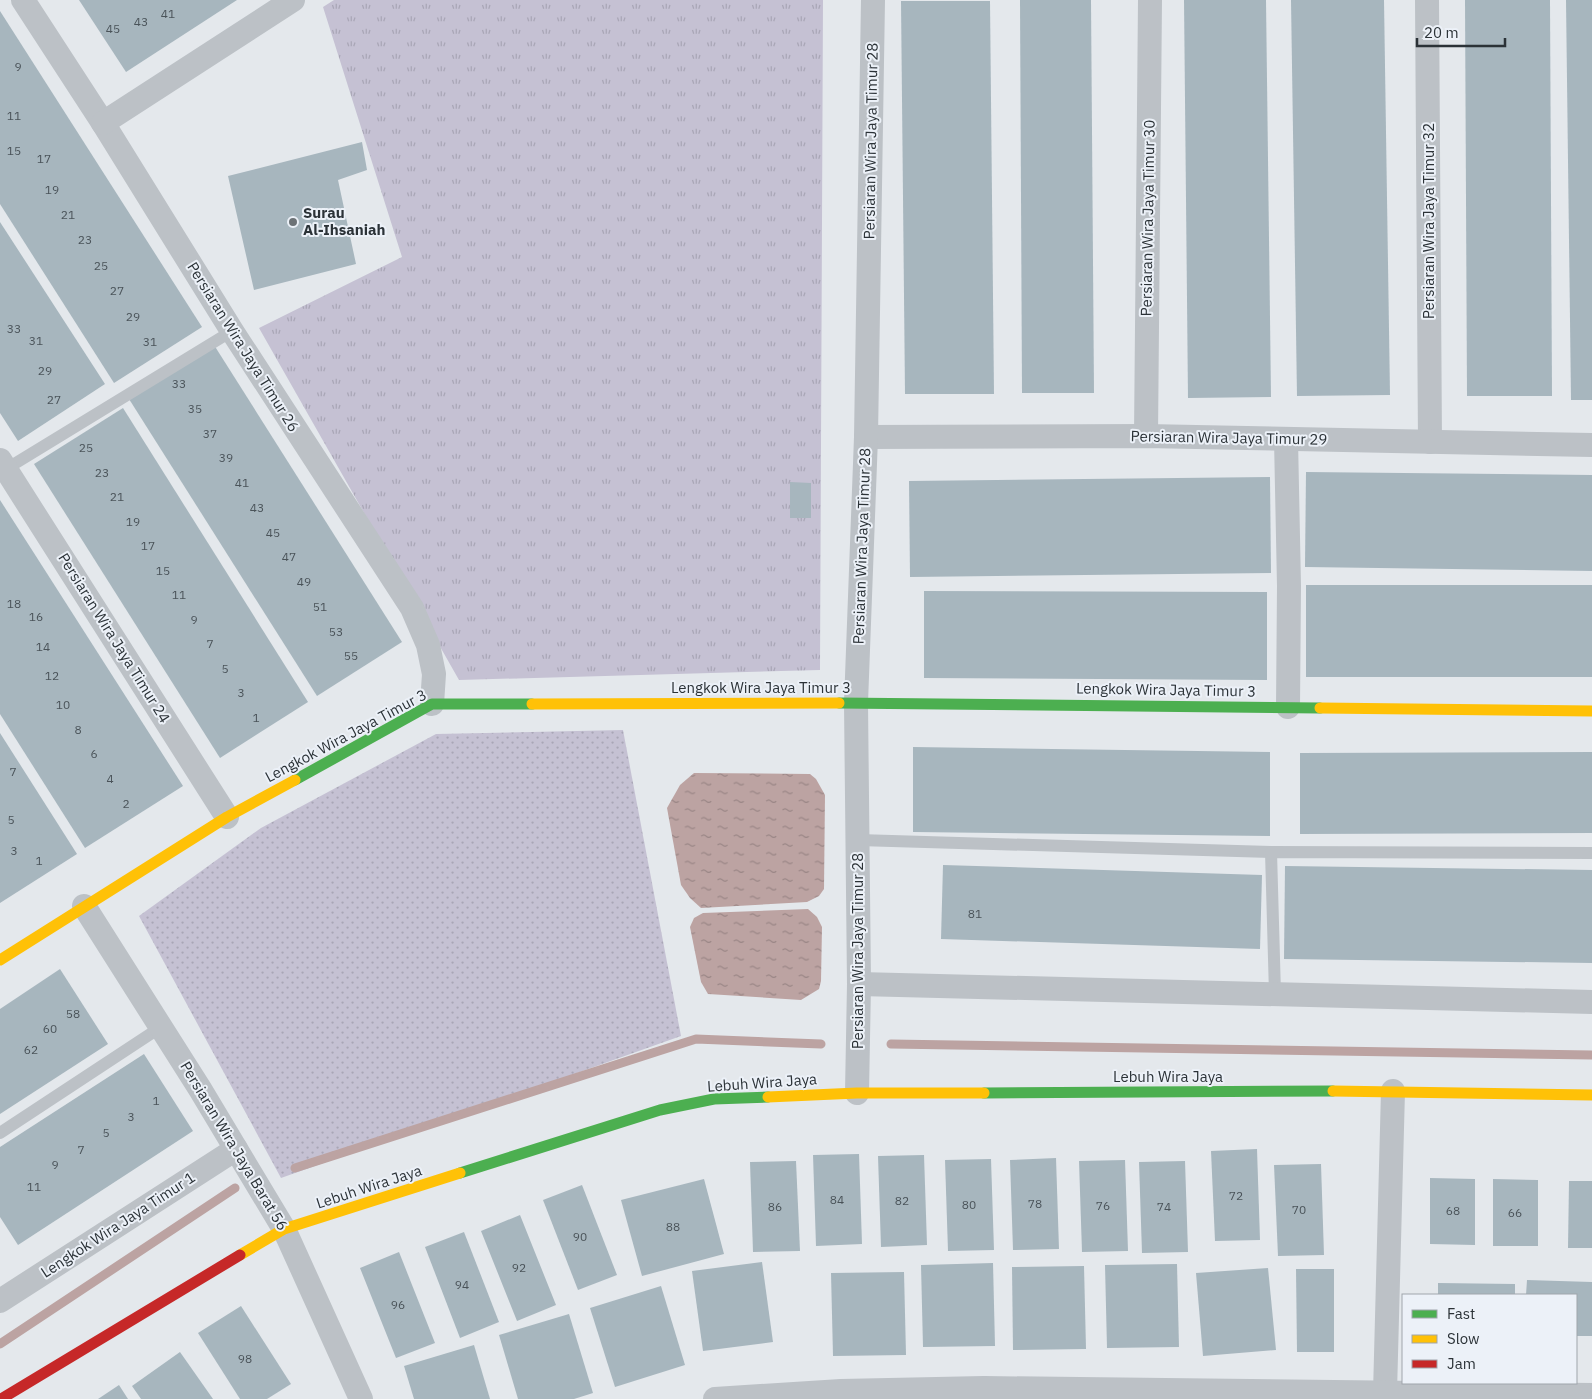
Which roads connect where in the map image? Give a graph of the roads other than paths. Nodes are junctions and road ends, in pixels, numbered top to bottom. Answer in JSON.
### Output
{"nodes":[{"id":1,"x":23,"y":0,"type":"edge"},
{"id":2,"x":293,"y":0,"type":"edge"},
{"id":3,"x":874,"y":0,"type":"edge"},
{"id":4,"x":1150,"y":0,"type":"edge"},
{"id":5,"x":1427,"y":0,"type":"edge"},
{"id":6,"x":103,"y":123,"type":"junction"},
{"id":7,"x":232,"y":331,"type":"junction"},
{"id":8,"x":1146,"y":436,"type":"junction"},
{"id":9,"x":866,"y":437,"type":"junction"},
{"id":10,"x":1286,"y":439,"type":"junction"},
{"id":11,"x":1430,"y":442,"type":"junction"},
{"id":12,"x":1592,"y":445,"type":"edge"},
{"id":13,"x":3,"y":464,"type":"edge"},
{"id":14,"x":856,"y":702,"type":"junction"},
{"id":15,"x":432,"y":704,"type":"junction"},
{"id":16,"x":1288,"y":706,"type":"junction"},
{"id":17,"x":1592,"y":711,"type":"edge"},
{"id":18,"x":227,"y":817,"type":"junction"},
{"id":19,"x":858,"y":840,"type":"junction"},
{"id":20,"x":1271,"y":852,"type":"junction"},
{"id":21,"x":1592,"y":853,"type":"edge"},
{"id":22,"x":84,"y":906,"type":"junction"},
{"id":23,"x":0,"y":960,"type":"edge"},
{"id":24,"x":859,"y":984,"type":"junction"},
{"id":25,"x":1275,"y":994,"type":"junction"},
{"id":26,"x":1592,"y":1002,"type":"edge"},
{"id":27,"x":161,"y":1027,"type":"junction"},
{"id":28,"x":1392,"y":1092,"type":"junction"},
{"id":29,"x":857,"y":1093,"type":"junction"},
{"id":30,"x":1592,"y":1096,"type":"edge"},
{"id":31,"x":0,"y":1133,"type":"edge"},
{"id":32,"x":236,"y":1149,"type":"junction"},
{"id":33,"x":284,"y":1229,"type":"junction"},
{"id":34,"x":0,"y":1301,"type":"edge"},
{"id":35,"x":984,"y":1393,"type":"edge"},
{"id":36,"x":1385,"y":1393,"type":"junction"},
{"id":37,"x":1250,"y":1395,"type":"edge"},
{"id":38,"x":1592,"y":1395,"type":"edge"},
{"id":39,"x":1540,"y":1397,"type":"edge"},
{"id":40,"x":1,"y":1399,"type":"edge"},
{"id":41,"x":361,"y":1399,"type":"edge"},
{"id":42,"x":715,"y":1399,"type":"edge"}],
"edges":[{"from":1,"to":6,"type":"street","name":"Persiaran Wira Jaya Timur 26"},
{"from":2,"to":6,"type":"street"},
{"from":3,"to":9,"type":"street","name":"Persiaran Wira Jaya Timur 28"},
{"from":4,"to":8,"type":"street","name":"Persiaran Wira Jaya Timur 30"},
{"from":5,"to":11,"type":"street","name":"Persiaran Wira Jaya Timur 32"},
{"from":6,"to":7,"type":"street","name":"Persiaran Wira Jaya Timur 26"},
{"from":7,"to":13,"type":"lane"},
{"from":7,"to":15,"type":"street","name":"Persiaran Wira Jaya Timur 26"},
{"from":8,"to":9,"type":"street","name":"Persiaran Wira Jaya Timur 29"},
{"from":8,"to":10,"type":"street","name":"Persiaran Wira Jaya Timur 29"},
{"from":9,"to":14,"type":"street","name":"Persiaran Wira Jaya Timur 28"},
{"from":10,"to":11,"type":"street","name":"Persiaran Wira Jaya Timur 29"},
{"from":10,"to":16,"type":"street"},
{"from":11,"to":12,"type":"street","name":"Persiaran Wira Jaya Timur 29"},
{"from":13,"to":18,"type":"street","name":"Persiaran Wira Jaya Timur 24"},
{"from":14,"to":15,"type":"street","name":"Lengkok Wira Jaya Timur 3"},
{"from":14,"to":16,"type":"street","name":"Lengkok Wira Jaya Timur 3"},
{"from":14,"to":19,"type":"street","name":"Persiaran Wira Jaya Timur 28"},
{"from":15,"to":18,"type":"street","name":"Lengkok Wira Jaya Timur 3"},
{"from":16,"to":17,"type":"street","name":"Lengkok Wira Jaya Timur 3"},
{"from":18,"to":22,"type":"street","name":"Lengkok Wira Jaya Timur 3"},
{"from":19,"to":20,"type":"lane"},
{"from":19,"to":24,"type":"street","name":"Persiaran Wira Jaya Timur 28"},
{"from":20,"to":21,"type":"lane"},
{"from":20,"to":25,"type":"lane"},
{"from":22,"to":23,"type":"street","name":"Lengkok Wira Jaya Timur 3"},
{"from":22,"to":27,"type":"street","name":"Persiaran Wira Jaya Barat 56"},
{"from":24,"to":25,"type":"street"},
{"from":24,"to":29,"type":"street","name":"Persiaran Wira Jaya Timur 28"},
{"from":25,"to":26,"type":"street"},
{"from":27,"to":31,"type":"lane"},
{"from":27,"to":32,"type":"street","name":"Persiaran Wira Jaya Barat 56"},
{"from":28,"to":29,"type":"street","name":"Lebuh Wira Jaya"},
{"from":28,"to":30,"type":"street","name":"Lebuh Wira Jaya"},
{"from":28,"to":36,"type":"street"},
{"from":29,"to":33,"type":"street","name":"Lebuh Wira Jaya"},
{"from":32,"to":33,"type":"street","name":"Persiaran Wira Jaya Barat 56"},
{"from":32,"to":34,"type":"street","name":"Lengkok Wira Jaya Timur 1"},
{"from":33,"to":40,"type":"street","name":"Lebuh Wira Jaya"},
{"from":33,"to":41,"type":"street","name":"Persiaran Wira Jaya Barat 56"},
{"from":35,"to":37,"type":"street"},
{"from":35,"to":42,"type":"street"},
{"from":36,"to":37,"type":"street"},
{"from":36,"to":39,"type":"street"},
{"from":38,"to":39,"type":"street"}]}
